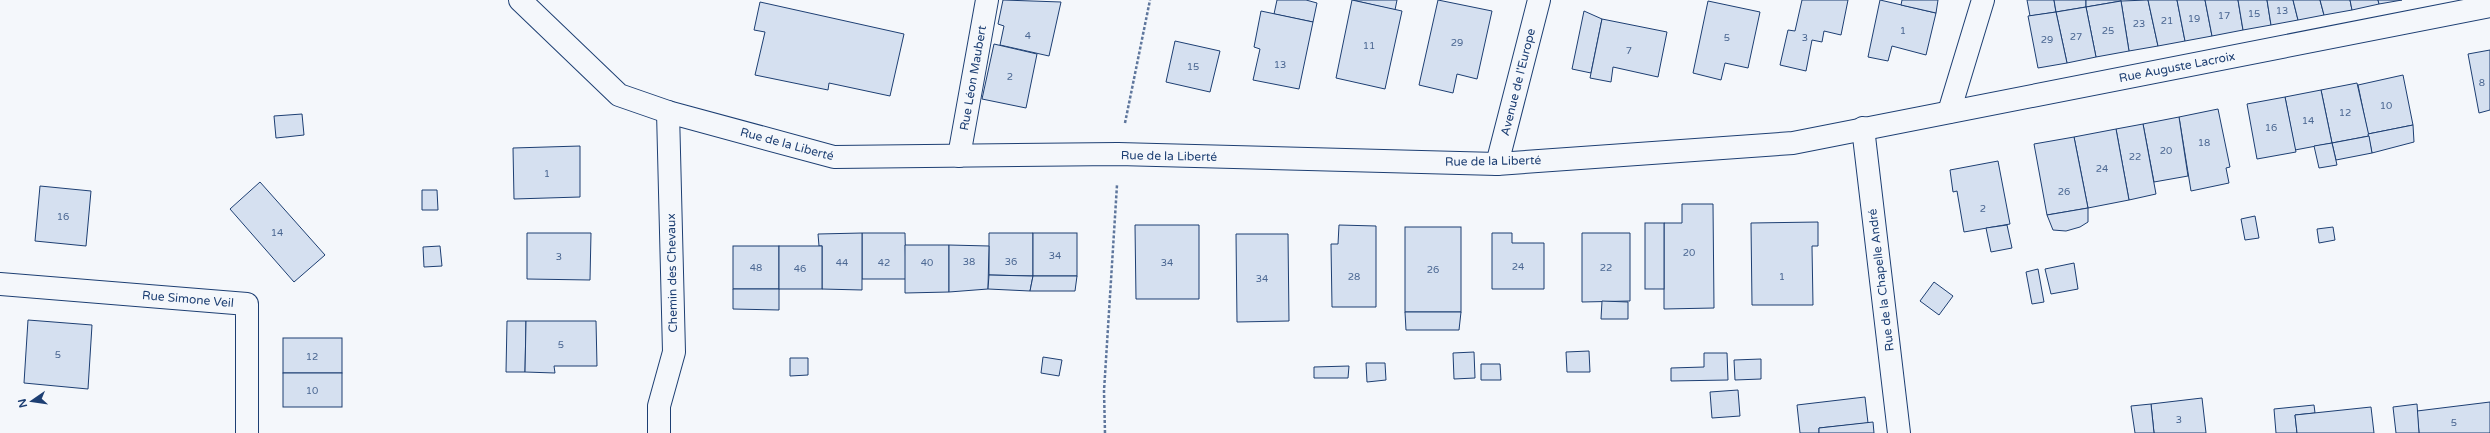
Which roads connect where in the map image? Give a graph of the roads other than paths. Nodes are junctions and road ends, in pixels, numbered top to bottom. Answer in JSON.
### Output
{"nodes":[{"id":1,"x":520,"y":0,"type":"edge"},
{"id":2,"x":987,"y":0,"type":"edge"},
{"id":3,"x":1539,"y":0,"type":"edge"},
{"id":4,"x":1983,"y":0,"type":"edge"},
{"id":5,"x":2490,"y":6,"type":"edge"},
{"id":6,"x":668,"y":112,"type":"junction"},
{"id":7,"x":1949,"y":112,"type":"junction"},
{"id":8,"x":1863,"y":128,"type":"junction"},
{"id":9,"x":959,"y":156,"type":"junction"},
{"id":10,"x":1497,"y":164,"type":"junction"},
{"id":11,"x":0,"y":284,"type":"edge"},
{"id":12,"x":247,"y":433,"type":"edge"},
{"id":13,"x":659,"y":433,"type":"edge"},
{"id":14,"x":1899,"y":433,"type":"edge"}],
"edges":[{"from":1,"to":6,"type":"street","name":"Rue de la Liberté"},
{"from":2,"to":9,"type":"street","name":"Rue Léon Maubert"},
{"from":3,"to":10,"type":"street","name":"Avenue de l'Europe"},
{"from":4,"to":7,"type":"street"},
{"from":5,"to":7,"type":"street","name":"Rue Auguste Lacroix"},
{"from":6,"to":9,"type":"street","name":"Rue de la Liberté"},
{"from":6,"to":13,"type":"street","name":"Chemin des Chevaux"},
{"from":7,"to":8,"type":"street","name":"Rue Auguste Lacroix"},
{"from":8,"to":10,"type":"street","name":"Rue de la Liberté"},
{"from":8,"to":14,"type":"street","name":"Rue de la Chapelle André"},
{"from":9,"to":10,"type":"street","name":"Rue de la Liberté"},
{"from":11,"to":12,"type":"street","name":"Rue Simone Veil"}]}
